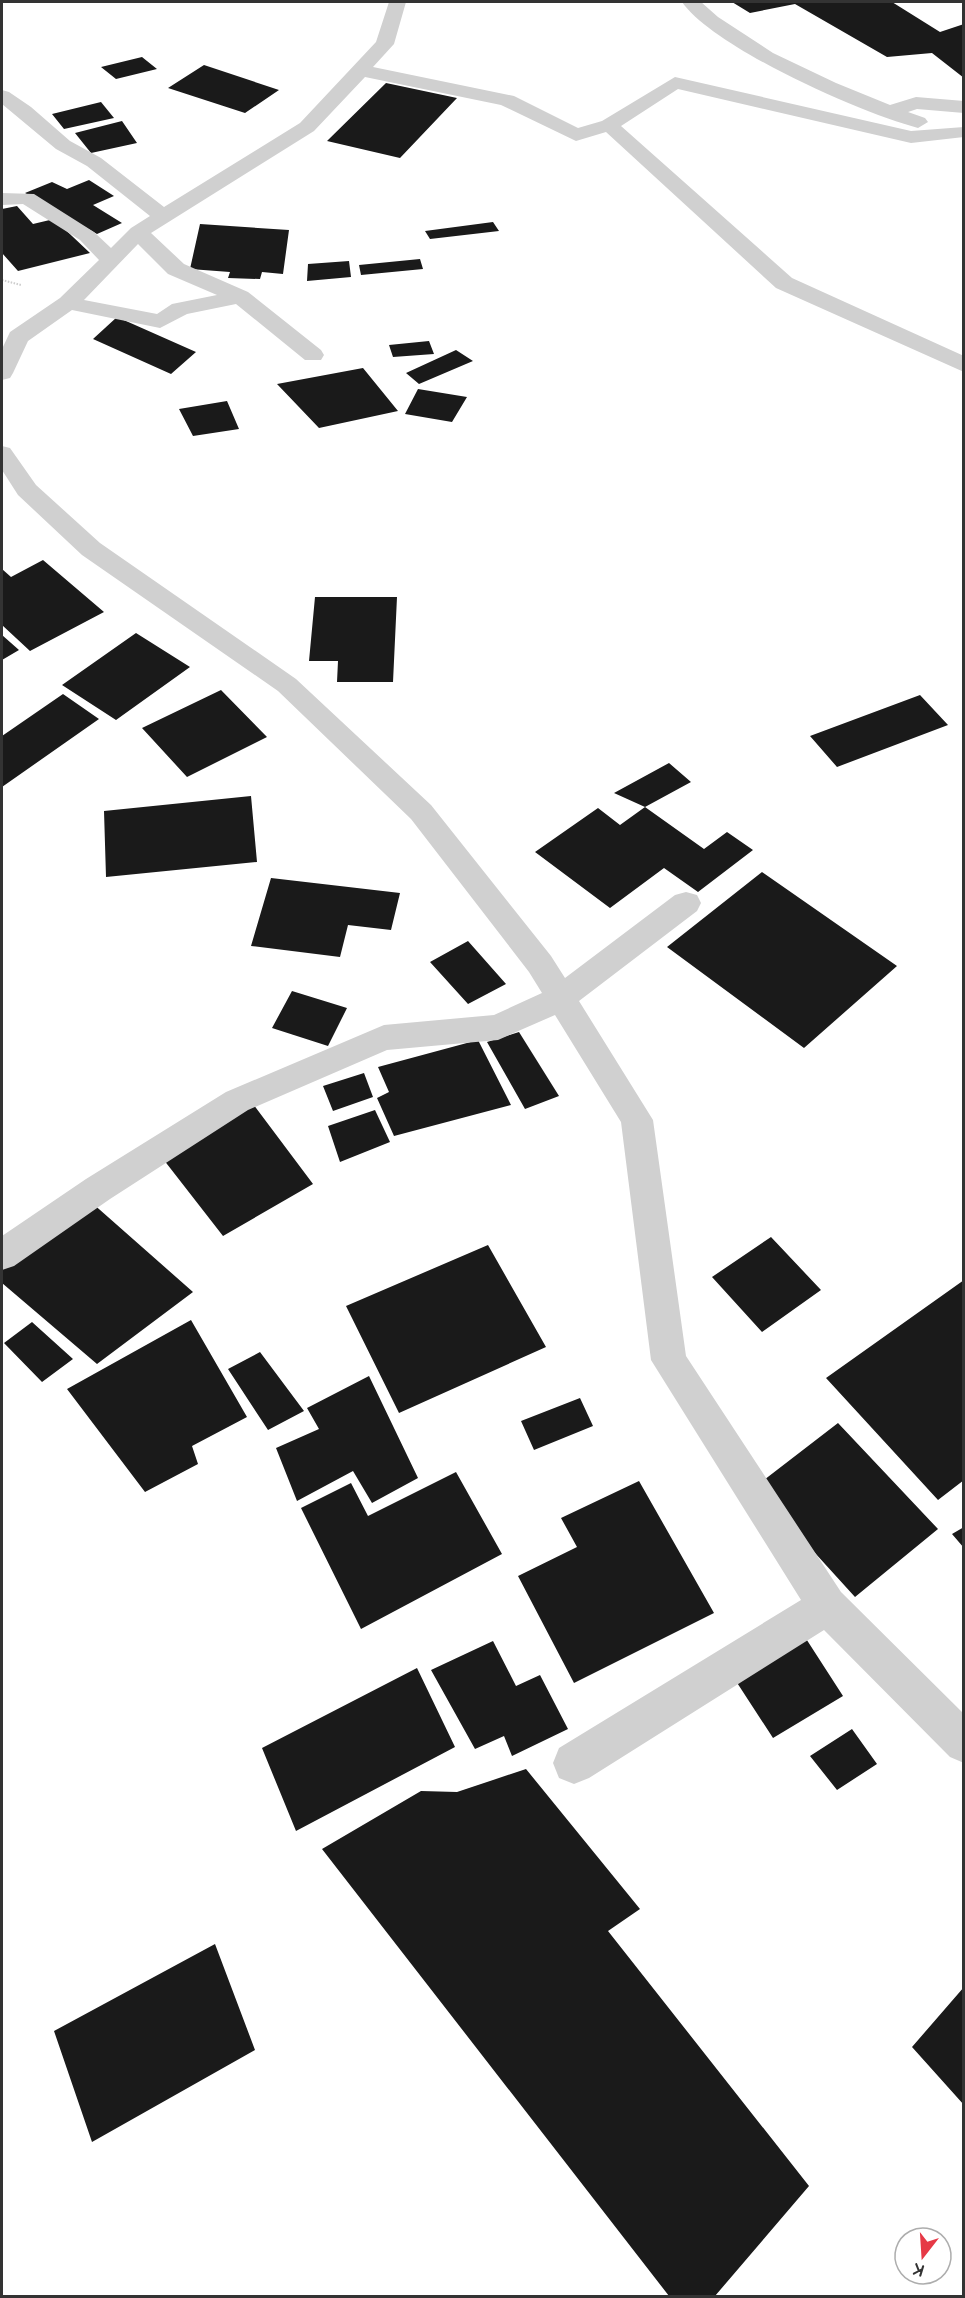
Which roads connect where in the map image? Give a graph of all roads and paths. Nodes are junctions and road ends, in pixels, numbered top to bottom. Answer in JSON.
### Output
{"nodes":[{"id":1,"x":397,"y":2,"type":"edge"},
{"id":2,"x":691,"y":2,"type":"edge"},
{"id":3,"x":360,"y":70,"type":"junction"},
{"id":4,"x":2,"y":96,"type":"edge"},
{"id":5,"x":963,"y":106,"type":"edge"},
{"id":6,"x":889,"y":112,"type":"junction"},
{"id":7,"x":609,"y":126,"type":"junction"},
{"id":8,"x":962,"y":133,"type":"edge"},
{"id":9,"x":2,"y":199,"type":"edge"},
{"id":10,"x":164,"y":216,"type":"junction"},
{"id":11,"x":138,"y":231,"type":"junction"},
{"id":12,"x":111,"y":260,"type":"junction"},
{"id":13,"x":240,"y":297,"type":"junction"},
{"id":14,"x":68,"y":303,"type":"junction"},
{"id":15,"x":313,"y":355,"type":"dead end"},
{"id":16,"x":963,"y":365,"type":"edge"},
{"id":17,"x":2,"y":373,"type":"edge"},
{"id":18,"x":2,"y":453,"type":"edge"},
{"id":19,"x":686,"y":903,"type":"dead end"},
{"id":20,"x":561,"y":998,"type":"junction"},
{"id":21,"x":2,"y":1255,"type":"edge"},
{"id":22,"x":827,"y":1606,"type":"junction"},
{"id":23,"x":963,"y":1743,"type":"edge"},
{"id":24,"x":574,"y":1763,"type":"dead end"}],
"edges":[{"from":1,"to":3,"type":"street"},
{"from":2,"to":6,"type":"street"},
{"from":3,"to":7,"type":"street"},
{"from":3,"to":10,"type":"street"},
{"from":4,"to":10,"type":"street"},
{"from":5,"to":6,"type":"street"},
{"from":6,"to":8,"type":"street"},
{"from":7,"to":8,"type":"street"},
{"from":7,"to":16,"type":"street"},
{"from":9,"to":12,"type":"street"},
{"from":10,"to":11,"type":"street"},
{"from":11,"to":12,"type":"street"},
{"from":11,"to":13,"type":"street"},
{"from":12,"to":14,"type":"street"},
{"from":13,"to":14,"type":"street"},
{"from":13,"to":15,"type":"street"},
{"from":14,"to":17,"type":"street"},
{"from":18,"to":20,"type":"street"},
{"from":19,"to":20,"type":"street"},
{"from":20,"to":21,"type":"street"},
{"from":20,"to":22,"type":"street"},
{"from":22,"to":23,"type":"street"},
{"from":22,"to":24,"type":"street"}]}
